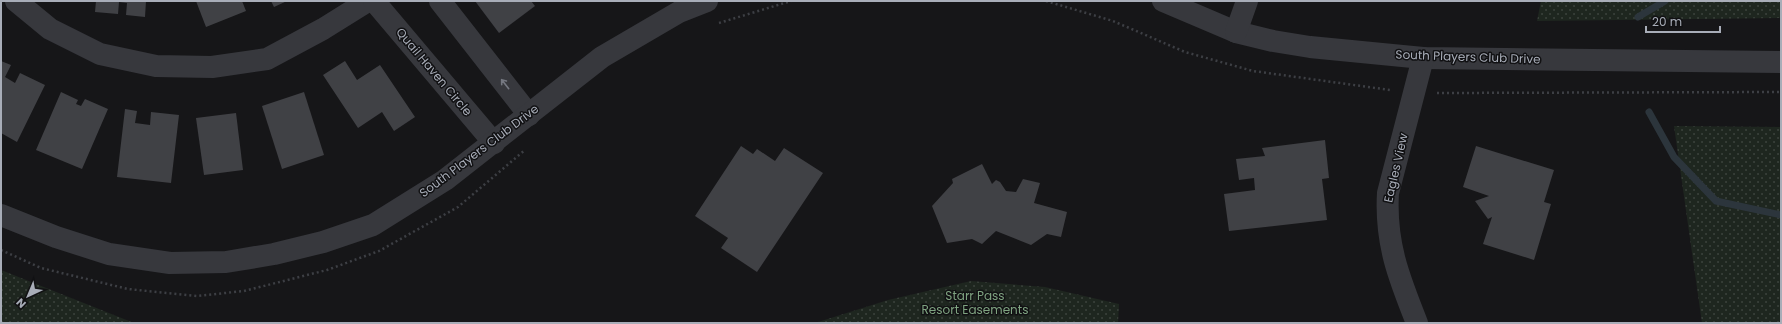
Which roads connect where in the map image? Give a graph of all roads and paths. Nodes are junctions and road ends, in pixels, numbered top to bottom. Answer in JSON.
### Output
{"nodes":[{"id":1,"x":16,"y":1,"type":"edge"},
{"id":2,"x":368,"y":1,"type":"edge"},
{"id":3,"x":374,"y":1,"type":"edge"},
{"id":4,"x":440,"y":1,"type":"edge"},
{"id":5,"x":707,"y":1,"type":"edge"},
{"id":6,"x":1046,"y":1,"type":"edge"},
{"id":7,"x":1163,"y":1,"type":"edge"},
{"id":8,"x":1247,"y":1,"type":"edge"},
{"id":9,"x":1236,"y":32,"type":"junction"},
{"id":10,"x":1423,"y":58,"type":"junction"},
{"id":11,"x":1781,"y":62,"type":"edge"},
{"id":12,"x":1378,"y":89,"type":"dead end"},
{"id":13,"x":1781,"y":92,"type":"edge"},
{"id":14,"x":1433,"y":93,"type":"dead end"},
{"id":15,"x":529,"y":115,"type":"junction"},
{"id":16,"x":494,"y":143,"type":"junction"},
{"id":17,"x":1,"y":215,"type":"edge"},
{"id":18,"x":1,"y":250,"type":"edge"},
{"id":19,"x":244,"y":291,"type":"dead end"},
{"id":20,"x":1417,"y":323,"type":"edge"}],
"edges":[{"from":1,"to":2,"type":"street"},
{"from":3,"to":16,"type":"street","name":"Quail Haven Circle"},
{"from":15,"to":4,"type":"street","one_way":true},
{"from":5,"to":15,"type":"street","name":"South Players Club Drive"},
{"from":6,"to":12,"type":"path"},
{"from":7,"to":9,"type":"street","name":"South Players Club Drive"},
{"from":8,"to":9,"type":"street"},
{"from":9,"to":10,"type":"street","name":"South Players Club Drive"},
{"from":10,"to":11,"type":"street","name":"South Players Club Drive"},
{"from":10,"to":20,"type":"street","name":"Eagles View"},
{"from":13,"to":14,"type":"path"},
{"from":15,"to":16,"type":"street","name":"South Players Club Drive"},
{"from":16,"to":17,"type":"street","name":"South Players Club Drive"},
{"from":18,"to":19,"type":"path"}]}
